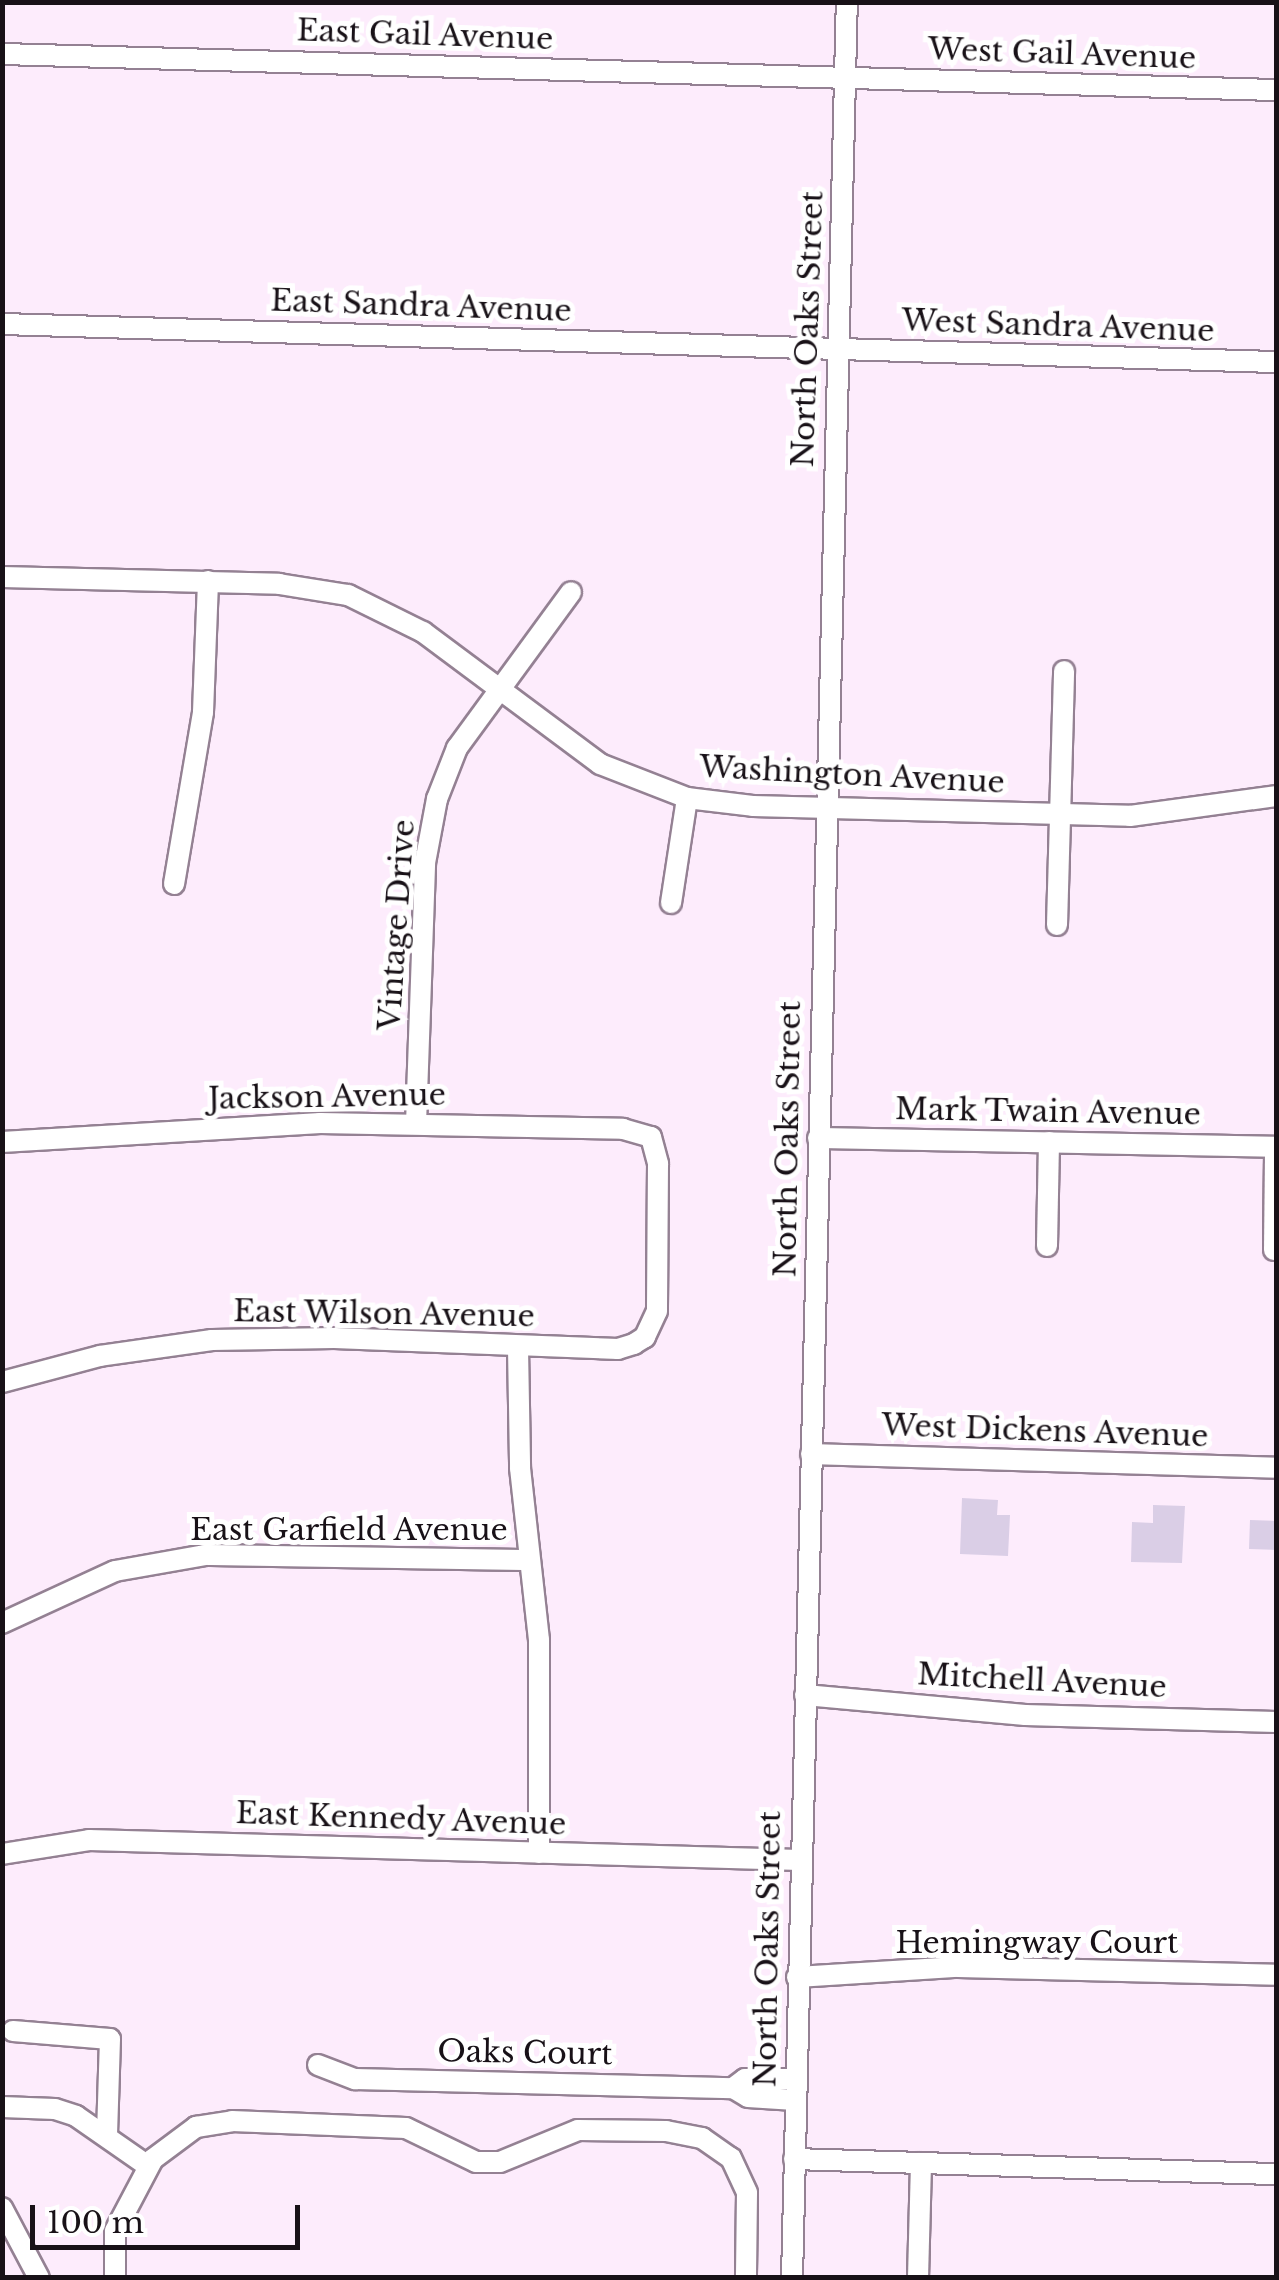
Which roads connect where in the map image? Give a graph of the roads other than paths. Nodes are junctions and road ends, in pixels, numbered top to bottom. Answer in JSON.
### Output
{"nodes":[{"id":1,"x":847,"y":2,"type":"edge"},
{"id":2,"x":2,"y":54,"type":"edge"},
{"id":3,"x":845,"y":77,"type":"junction"},
{"id":4,"x":1276,"y":90,"type":"edge"},
{"id":5,"x":2,"y":324,"type":"edge"},
{"id":6,"x":838,"y":349,"type":"junction"},
{"id":7,"x":1276,"y":362,"type":"edge"},
{"id":8,"x":2,"y":577,"type":"edge"},
{"id":9,"x":208,"y":582,"type":"junction"},
{"id":10,"x":571,"y":592,"type":"dead end"},
{"id":11,"x":1064,"y":671,"type":"dead end"},
{"id":12,"x":499,"y":690,"type":"junction"},
{"id":13,"x":1276,"y":796,"type":"edge"},
{"id":14,"x":687,"y":798,"type":"junction"},
{"id":15,"x":825,"y":807,"type":"junction"},
{"id":16,"x":1059,"y":814,"type":"junction"},
{"id":17,"x":174,"y":884,"type":"dead end"},
{"id":18,"x":671,"y":904,"type":"dead end"},
{"id":19,"x":1057,"y":925,"type":"dead end"},
{"id":20,"x":416,"y":1124,"type":"junction"},
{"id":21,"x":818,"y":1138,"type":"junction"},
{"id":22,"x":2,"y":1142,"type":"edge"},
{"id":23,"x":1050,"y":1142,"type":"junction"},
{"id":24,"x":1276,"y":1146,"type":"edge"},
{"id":25,"x":1047,"y":1246,"type":"dead end"},
{"id":26,"x":1274,"y":1250,"type":"dead end"},
{"id":27,"x":646,"y":1337,"type":"joint"},
{"id":28,"x":518,"y":1348,"type":"junction"},
{"id":29,"x":2,"y":1382,"type":"edge"},
{"id":30,"x":811,"y":1454,"type":"junction"},
{"id":31,"x":1276,"y":1468,"type":"edge"},
{"id":32,"x":528,"y":1560,"type":"junction"},
{"id":33,"x":2,"y":1622,"type":"edge"},
{"id":34,"x":804,"y":1694,"type":"junction"},
{"id":35,"x":1276,"y":1722,"type":"edge"},
{"id":36,"x":539,"y":1853,"type":"junction"},
{"id":37,"x":2,"y":1854,"type":"edge"},
{"id":38,"x":800,"y":1860,"type":"junction"},
{"id":39,"x":1276,"y":1975,"type":"edge"},
{"id":40,"x":797,"y":1977,"type":"junction"},
{"id":41,"x":14,"y":2031,"type":"dead end"},
{"id":42,"x":318,"y":2065,"type":"dead end"},
{"id":43,"x":796,"y":2078,"type":"junction"},
{"id":44,"x":733,"y":2088,"type":"junction"},
{"id":45,"x":795,"y":2100,"type":"junction"},
{"id":46,"x":2,"y":2108,"type":"edge"},
{"id":47,"x":107,"y":2136,"type":"junction"},
{"id":48,"x":794,"y":2158,"type":"junction"},
{"id":49,"x":921,"y":2163,"type":"junction"},
{"id":50,"x":148,"y":2166,"type":"junction"},
{"id":51,"x":1276,"y":2174,"type":"edge"},
{"id":52,"x":5,"y":2221,"type":"edge"},
{"id":53,"x":39,"y":2278,"type":"edge"},
{"id":54,"x":115,"y":2278,"type":"edge"},
{"id":55,"x":746,"y":2278,"type":"edge"},
{"id":56,"x":792,"y":2278,"type":"edge"},
{"id":57,"x":918,"y":2278,"type":"edge"}],
"edges":[{"from":1,"to":3,"type":"street","name":"North Oaks Street"},
{"from":2,"to":3,"type":"street","name":"East Gail Avenue"},
{"from":3,"to":4,"type":"street","name":"West Gail Avenue"},
{"from":3,"to":6,"type":"street","name":"North Oaks Street"},
{"from":5,"to":6,"type":"street","name":"East Sandra Avenue"},
{"from":6,"to":7,"type":"street","name":"West Sandra Avenue"},
{"from":6,"to":15,"type":"street","name":"North Oaks Street"},
{"from":8,"to":9,"type":"street","name":"Washington Avenue"},
{"from":9,"to":12,"type":"street","name":"Washington Avenue"},
{"from":9,"to":17,"type":"street"},
{"from":10,"to":12,"type":"street","name":"Vintage Drive"},
{"from":11,"to":16,"type":"street"},
{"from":12,"to":14,"type":"street","name":"Washington Avenue"},
{"from":12,"to":20,"type":"street","name":"Vintage Drive"},
{"from":13,"to":16,"type":"street","name":"Washington Avenue"},
{"from":14,"to":15,"type":"street","name":"Washington Avenue"},
{"from":14,"to":18,"type":"street"},
{"from":15,"to":16,"type":"street","name":"Washington Avenue"},
{"from":15,"to":21,"type":"street","name":"North Oaks Street"},
{"from":16,"to":19,"type":"street"},
{"from":20,"to":22,"type":"street","name":"Jackson Avenue"},
{"from":20,"to":27,"type":"street","name":"Jackson Avenue"},
{"from":21,"to":23,"type":"street","name":"Mark Twain Avenue"},
{"from":21,"to":30,"type":"street","name":"North Oaks Street"},
{"from":23,"to":24,"type":"street","name":"Mark Twain Avenue"},
{"from":23,"to":25,"type":"street"},
{"from":24,"to":26,"type":"street"},
{"from":27,"to":28,"type":"street","name":"East Wilson Avenue"},
{"from":28,"to":29,"type":"street","name":"East Wilson Avenue"},
{"from":28,"to":32,"type":"street"},
{"from":30,"to":31,"type":"street","name":"West Dickens Avenue"},
{"from":30,"to":34,"type":"street","name":"North Oaks Street"},
{"from":32,"to":33,"type":"street","name":"East Garfield Avenue"},
{"from":32,"to":36,"type":"street"},
{"from":34,"to":35,"type":"street","name":"Mitchell Avenue"},
{"from":34,"to":38,"type":"street","name":"North Oaks Street"},
{"from":36,"to":37,"type":"street","name":"East Kennedy Avenue"},
{"from":36,"to":38,"type":"street","name":"East Kennedy Avenue"},
{"from":38,"to":40,"type":"street","name":"North Oaks Street"},
{"from":39,"to":40,"type":"street","name":"Hemingway Court"},
{"from":40,"to":43,"type":"street","name":"North Oaks Street"},
{"from":41,"to":47,"type":"street"},
{"from":42,"to":44,"type":"street","name":"Oaks Court"},
{"from":43,"to":44,"type":"street","name":"Oaks Court"},
{"from":43,"to":45,"type":"street","name":"North Oaks Street"},
{"from":44,"to":45,"type":"street","name":"Oaks Court"},
{"from":45,"to":48,"type":"street","name":"North Oaks Street"},
{"from":46,"to":47,"type":"street"},
{"from":47,"to":50,"type":"street"},
{"from":48,"to":49,"type":"street"},
{"from":48,"to":56,"type":"street","name":"North Oaks Street"},
{"from":49,"to":51,"type":"street"},
{"from":49,"to":57,"type":"street"},
{"from":50,"to":54,"type":"street"},
{"from":50,"to":55,"type":"street"},
{"from":52,"to":53,"type":"street"}]}
